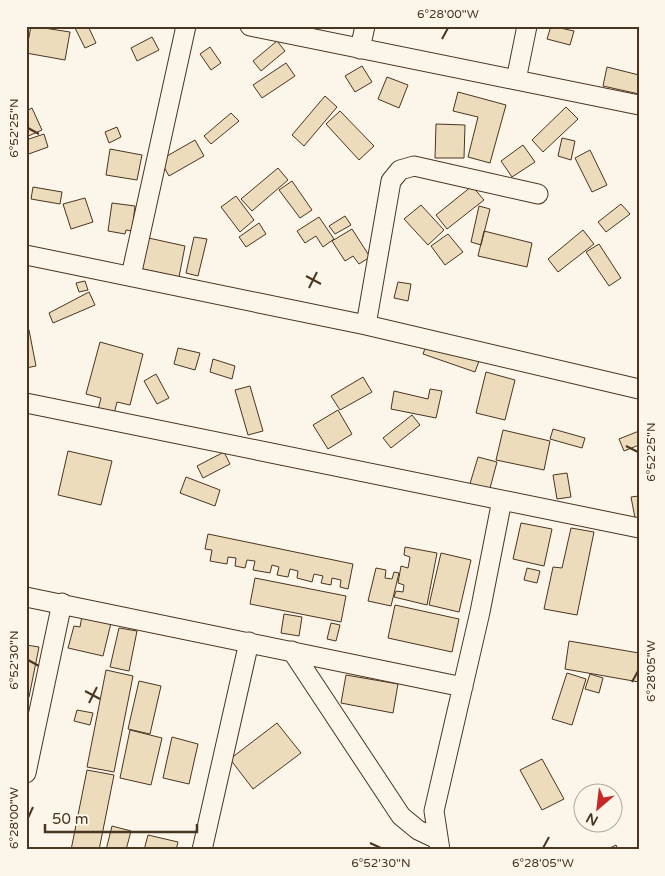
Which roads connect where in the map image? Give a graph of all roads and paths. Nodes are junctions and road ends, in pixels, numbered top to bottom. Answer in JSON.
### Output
{"nodes":[{"id":1,"x":186,"y":26,"type":"edge"},
{"id":2,"x":250,"y":26,"type":"edge"},
{"id":3,"x":365,"y":26,"type":"edge"},
{"id":4,"x":527,"y":26,"type":"edge"},
{"id":5,"x":360,"y":49,"type":"junction"},
{"id":6,"x":516,"y":80,"type":"junction"},
{"id":7,"x":639,"y":105,"type":"edge"},
{"id":8,"x":538,"y":194,"type":"dead end"},
{"id":9,"x":26,"y":255,"type":"edge"},
{"id":10,"x":131,"y":276,"type":"junction"},
{"id":11,"x":366,"y":325,"type":"junction"},
{"id":12,"x":639,"y":389,"type":"edge"},
{"id":13,"x":26,"y":403,"type":"edge"},
{"id":14,"x":502,"y":500,"type":"junction"},
{"id":15,"x":639,"y":528,"type":"edge"},
{"id":16,"x":26,"y":597,"type":"edge"},
{"id":17,"x":62,"y":603,"type":"junction"},
{"id":18,"x":249,"y":642,"type":"junction"},
{"id":19,"x":292,"y":651,"type":"junction"},
{"id":20,"x":463,"y":687,"type":"junction"},
{"id":21,"x":26,"y":773,"type":"edge"},
{"id":22,"x":438,"y":844,"type":"edge"},
{"id":23,"x":202,"y":850,"type":"edge"}],
"edges":[{"from":1,"to":10,"type":"street"},
{"from":2,"to":5,"type":"street"},
{"from":3,"to":5,"type":"street"},
{"from":4,"to":6,"type":"street"},
{"from":5,"to":6,"type":"street"},
{"from":6,"to":7,"type":"street"},
{"from":8,"to":11,"type":"street"},
{"from":9,"to":10,"type":"street"},
{"from":10,"to":11,"type":"street"},
{"from":11,"to":12,"type":"street"},
{"from":13,"to":14,"type":"street"},
{"from":14,"to":15,"type":"street"},
{"from":14,"to":20,"type":"street"},
{"from":16,"to":17,"type":"street"},
{"from":17,"to":18,"type":"street"},
{"from":17,"to":21,"type":"street"},
{"from":18,"to":19,"type":"street"},
{"from":18,"to":23,"type":"street"},
{"from":19,"to":20,"type":"street"},
{"from":19,"to":22,"type":"street"},
{"from":20,"to":22,"type":"street"}]}
